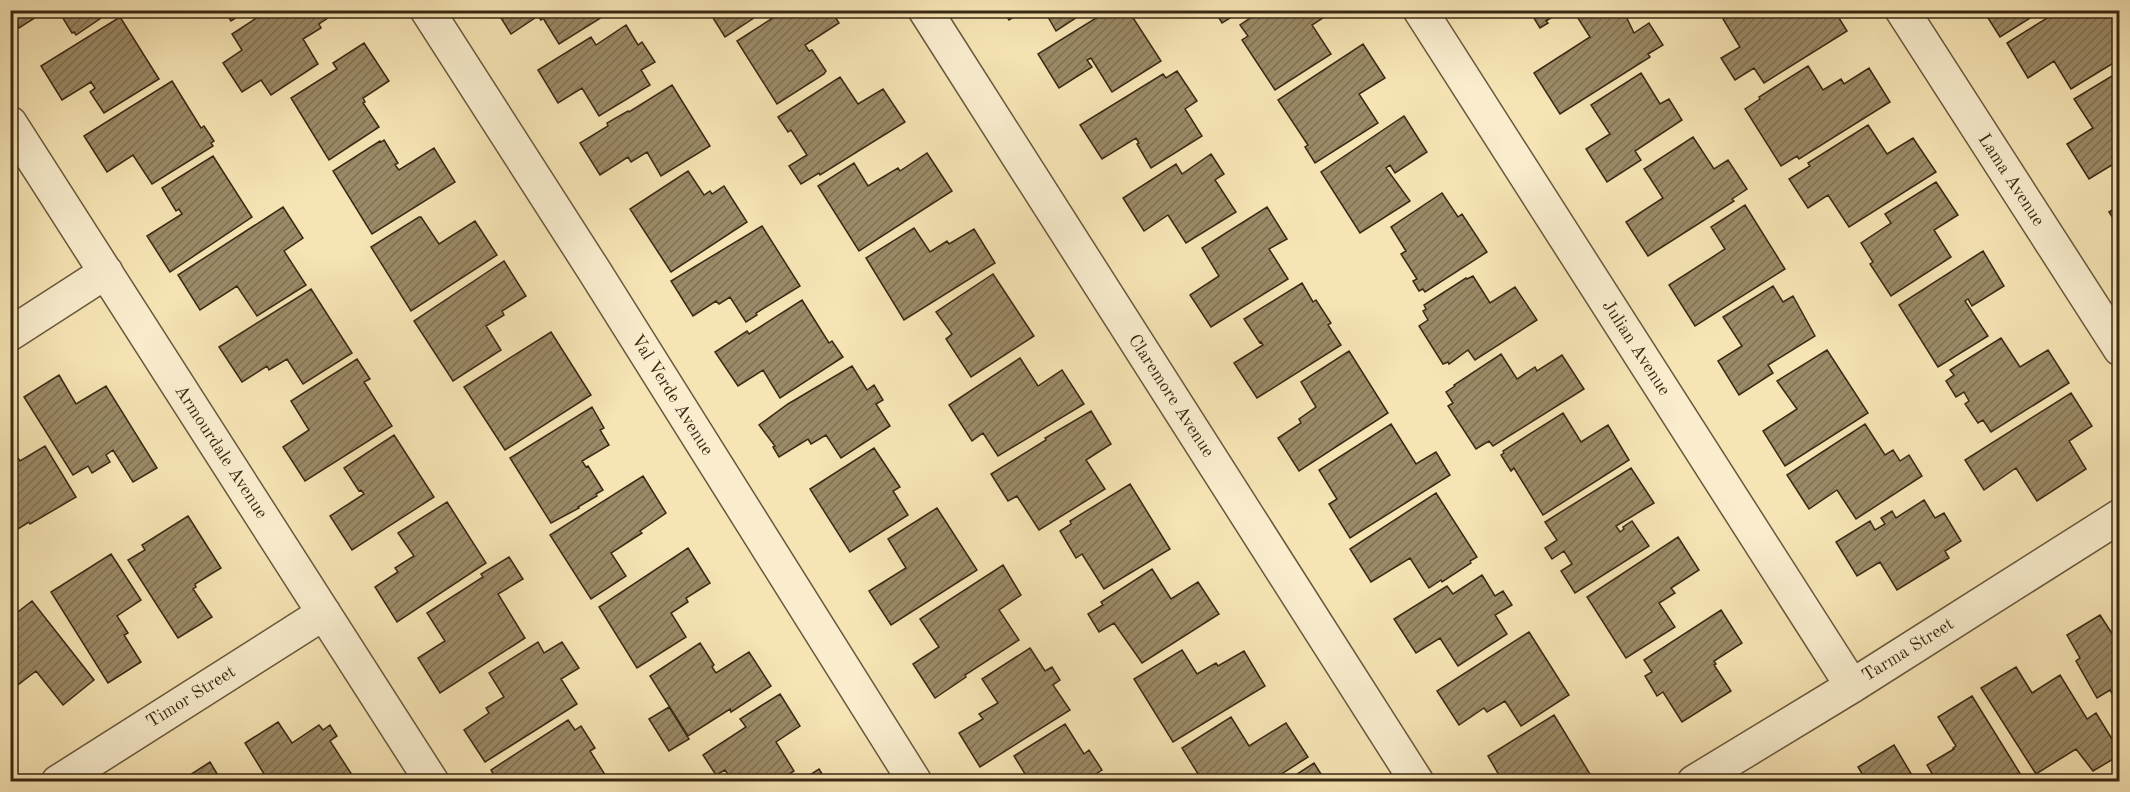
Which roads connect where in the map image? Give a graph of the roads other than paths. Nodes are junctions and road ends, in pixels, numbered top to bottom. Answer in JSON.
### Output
{"nodes":[{"id":1,"x":428,"y":10,"type":"edge"},
{"id":2,"x":924,"y":10,"type":"edge"},
{"id":3,"x":1420,"y":10,"type":"edge"},
{"id":4,"x":1902,"y":10,"type":"edge"},
{"id":5,"x":10,"y":123,"type":"edge"},
{"id":6,"x":106,"y":272,"type":"junction"},
{"id":7,"x":10,"y":334,"type":"edge"},
{"id":8,"x":2120,"y":349,"type":"edge"},
{"id":9,"x":2120,"y":516,"type":"edge"},
{"id":10,"x":324,"y":613,"type":"junction"},
{"id":11,"x":1852,"y":686,"type":"junction"},
{"id":12,"x":58,"y":782,"type":"edge"},
{"id":13,"x":432,"y":782,"type":"edge"},
{"id":14,"x":915,"y":782,"type":"edge"},
{"id":15,"x":1417,"y":782,"type":"edge"},
{"id":16,"x":1694,"y":782,"type":"edge"}],
"edges":[{"from":1,"to":14,"type":"street","name":"Val Verde Avenue"},
{"from":2,"to":15,"type":"street","name":"Claremore Avenue"},
{"from":3,"to":11,"type":"street","name":"Julian Avenue"},
{"from":4,"to":8,"type":"street","name":"Lama Avenue"},
{"from":5,"to":6,"type":"street","name":"Armourdale Avenue"},
{"from":6,"to":7,"type":"street"},
{"from":6,"to":10,"type":"street","name":"Armourdale Avenue"},
{"from":9,"to":11,"type":"street","name":"Tarma Street"},
{"from":10,"to":12,"type":"street","name":"Timor Street"},
{"from":10,"to":13,"type":"street","name":"Armourdale Avenue"},
{"from":11,"to":16,"type":"street","name":"Tarma Street"}]}
